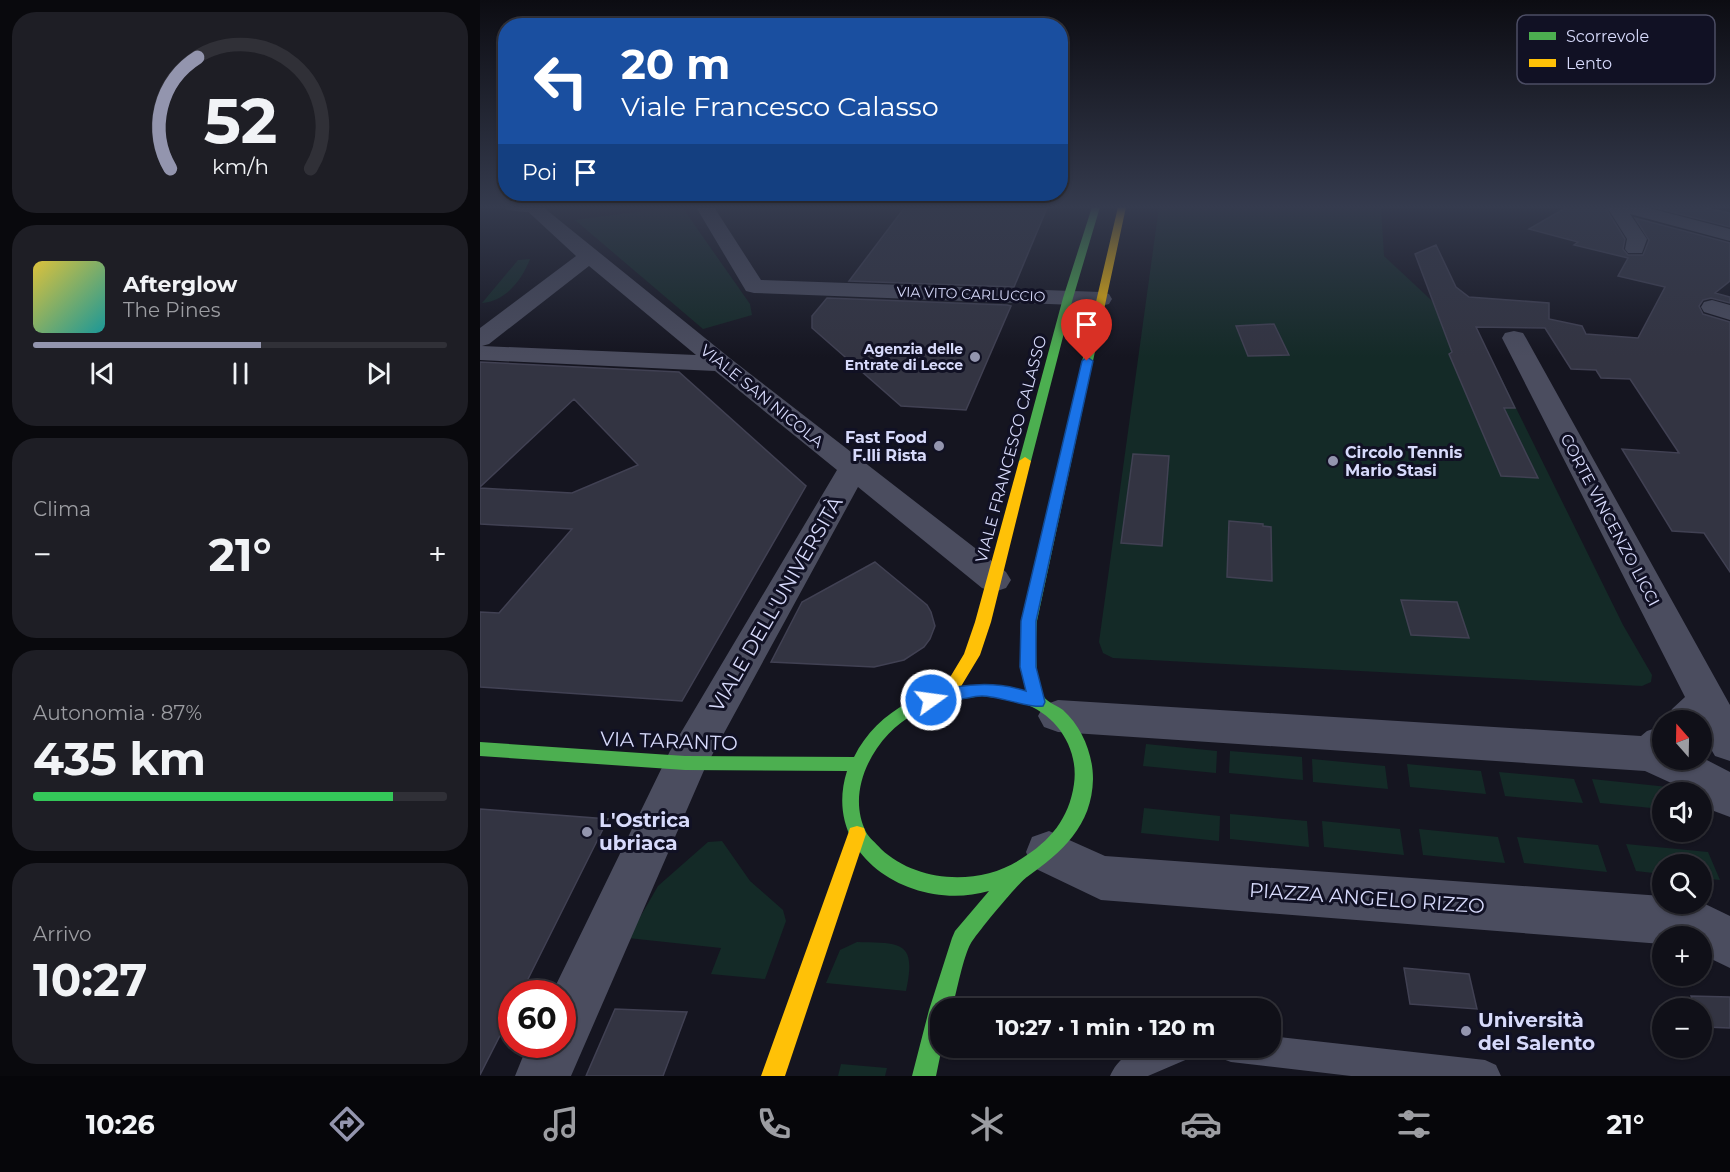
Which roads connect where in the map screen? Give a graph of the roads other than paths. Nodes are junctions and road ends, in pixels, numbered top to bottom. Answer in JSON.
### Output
{"nodes":[{"id":1,"x":587,"y":257,"type":"edge"},
{"id":2,"x":590,"y":257,"type":"edge"},
{"id":3,"x":736,"y":257,"type":"edge"},
{"id":4,"x":1081,"y":257,"type":"edge"},
{"id":5,"x":1111,"y":257,"type":"edge"},
{"id":6,"x":1068,"y":298,"type":"junction"},
{"id":7,"x":1101,"y":299,"type":"junction"},
{"id":8,"x":1514,"y":338,"type":"dead end"},
{"id":9,"x":480,"y":339,"type":"edge"},
{"id":10,"x":480,"y":353,"type":"edge"},
{"id":11,"x":722,"y":364,"type":"junction"},
{"id":12,"x":853,"y":469,"type":"junction"},
{"id":13,"x":994,"y":580,"type":"junction"},
{"id":14,"x":948,"y":694,"type":"junction"},
{"id":15,"x":1708,"y":708,"type":"edge"},
{"id":16,"x":1048,"y":709,"type":"junction"},
{"id":17,"x":1730,"y":744,"type":"edge"},
{"id":18,"x":1652,"y":748,"type":"edge"},
{"id":19,"x":480,"y":749,"type":"edge"},
{"id":20,"x":685,"y":763,"type":"junction"},
{"id":21,"x":858,"y":764,"type":"junction"},
{"id":22,"x":1692,"y":770,"type":"edge"},
{"id":23,"x":1730,"y":798,"type":"edge"},
{"id":24,"x":857,"y":834,"type":"junction"},
{"id":25,"x":1033,"y":862,"type":"junction"},
{"id":26,"x":1717,"y":927,"type":"edge"},
{"id":27,"x":576,"y":1002,"type":"edge"},
{"id":28,"x":1281,"y":1053,"type":"edge"},
{"id":29,"x":551,"y":1058,"type":"edge"},
{"id":30,"x":1154,"y":1058,"type":"edge"},
{"id":31,"x":543,"y":1076,"type":"edge"},
{"id":32,"x":773,"y":1076,"type":"edge"},
{"id":33,"x":924,"y":1076,"type":"edge"},
{"id":34,"x":1126,"y":1076,"type":"edge"},
{"id":35,"x":1485,"y":1076,"type":"edge"}],
"edges":[{"from":1,"to":9,"type":"street"},
{"from":2,"to":11,"type":"street","name":"VIALE SAN NICOLA"},
{"from":3,"to":6,"type":"street","name":"VIA VITO CARLUCCIO"},
{"from":4,"to":6,"type":"main road","name":"VIALE FRANCESCO CALASSO"},
{"from":5,"to":7,"type":"main road"},
{"from":6,"to":7,"type":"street","name":"VIA VITO CARLUCCIO"},
{"from":6,"to":13,"type":"main road","name":"VIALE FRANCESCO CALASSO"},
{"from":7,"to":16,"type":"main road"},
{"from":8,"to":15,"type":"street","name":"CORTE VINCENZO LICCI"},
{"from":10,"to":11,"type":"street"},
{"from":11,"to":12,"type":"street","name":"VIALE SAN NICOLA"},
{"from":12,"to":13,"type":"street","name":"VIALE SAN NICOLA"},
{"from":12,"to":20,"type":"street","name":"VIALE DELL'UNIVERSITÀ"},
{"from":13,"to":14,"type":"main road","name":"VIALE FRANCESCO CALASSO"},
{"from":14,"to":16,"type":"main road"},
{"from":14,"to":21,"type":"main road"},
{"from":15,"to":17,"type":"street"},
{"from":16,"to":18,"type":"street"},
{"from":16,"to":25,"type":"main road"},
{"from":19,"to":20,"type":"main road","name":"VIA TARANTO"},
{"from":20,"to":21,"type":"main road","name":"VIA TARANTO"},
{"from":20,"to":27,"type":"street","name":"VIALE DELL'UNIVERSITÀ"},
{"from":21,"to":24,"type":"main road"},
{"from":22,"to":23,"type":"street"},
{"from":24,"to":25,"type":"main road"},
{"from":24,"to":32,"type":"main road"},
{"from":25,"to":26,"type":"street","name":"PIAZZA ANGELO RIZZO"},
{"from":25,"to":33,"type":"main road"},
{"from":28,"to":35,"type":"lane"},
{"from":29,"to":31,"type":"street"},
{"from":30,"to":34,"type":"lane"}]}
